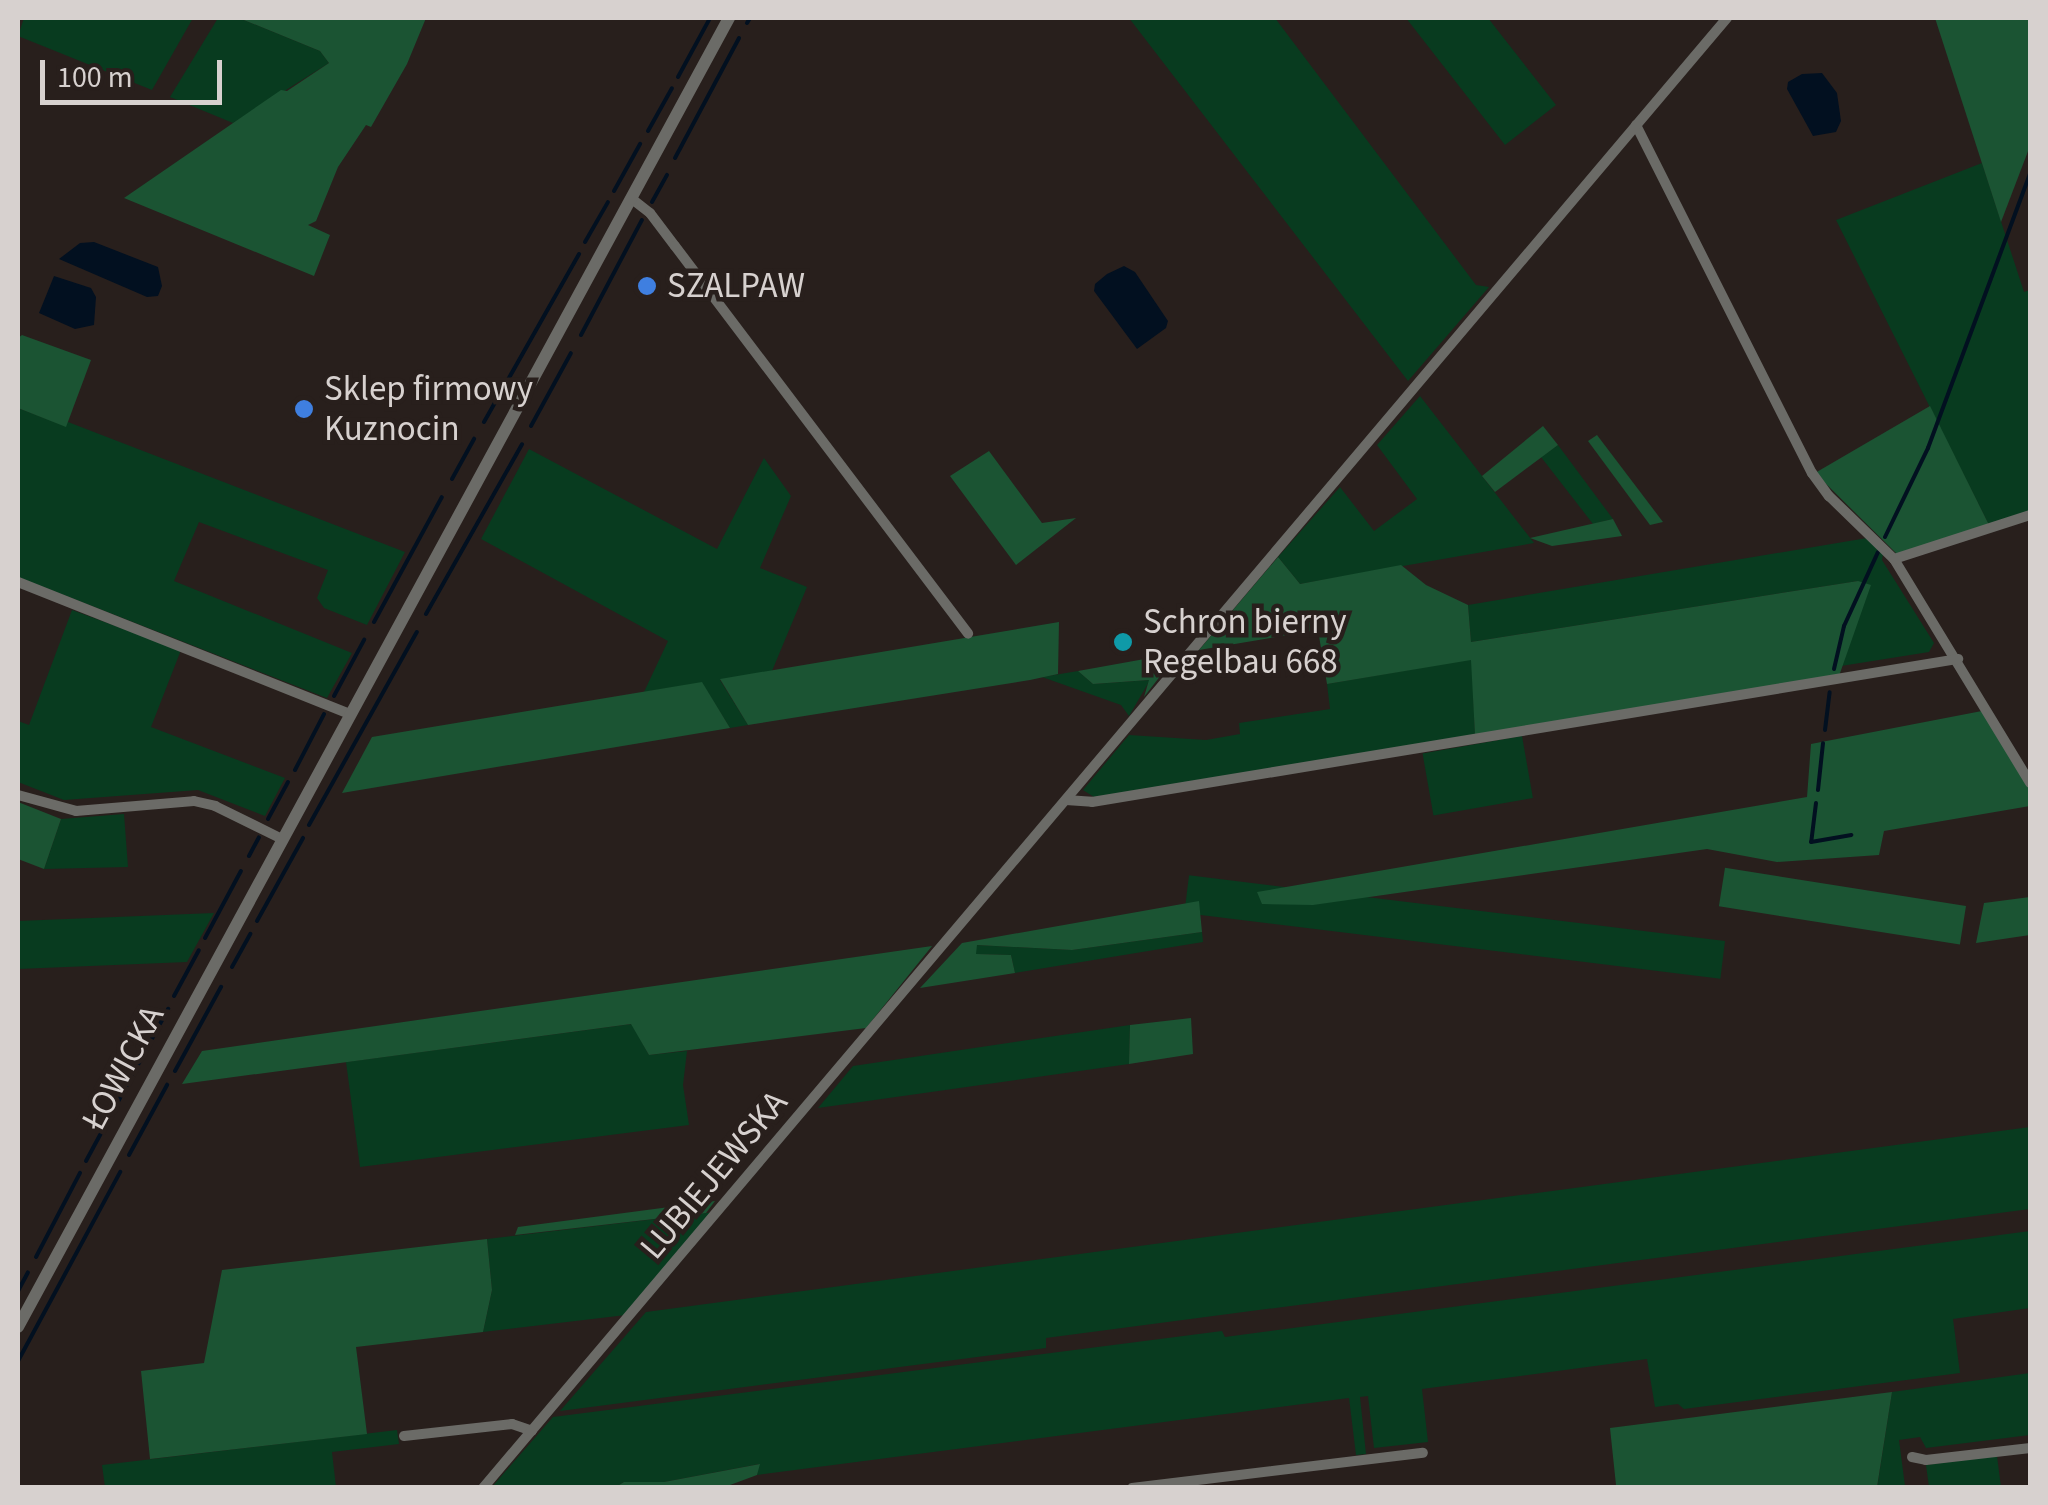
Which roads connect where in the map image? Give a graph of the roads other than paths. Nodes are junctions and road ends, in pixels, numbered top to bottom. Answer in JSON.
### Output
{"nodes":[{"id":1,"x":729,"y":18,"type":"edge"},
{"id":2,"x":1727,"y":18,"type":"edge"},
{"id":3,"x":1636,"y":126,"type":"junction"},
{"id":4,"x":632,"y":200,"type":"junction"},
{"id":5,"x":2030,"y":515,"type":"edge"},
{"id":6,"x":1894,"y":559,"type":"junction"},
{"id":7,"x":18,"y":582,"type":"edge"},
{"id":8,"x":968,"y":634,"type":"dead end"},
{"id":9,"x":1958,"y":659,"type":"junction"},
{"id":10,"x":350,"y":714,"type":"junction"},
{"id":11,"x":2030,"y":784,"type":"edge"},
{"id":12,"x":18,"y":795,"type":"edge"},
{"id":13,"x":1066,"y":800,"type":"junction"},
{"id":14,"x":282,"y":839,"type":"junction"},
{"id":15,"x":18,"y":1325,"type":"edge"},
{"id":16,"x":532,"y":1432,"type":"junction"},
{"id":17,"x":404,"y":1436,"type":"dead end"},
{"id":18,"x":2030,"y":1448,"type":"edge"},
{"id":19,"x":1423,"y":1453,"type":"dead end"},
{"id":20,"x":1912,"y":1457,"type":"dead end"},
{"id":21,"x":483,"y":1488,"type":"edge"},
{"id":22,"x":1132,"y":1488,"type":"edge"}],
"edges":[{"from":1,"to":4,"type":"street","name":"ŁOWICKA"},
{"from":2,"to":3,"type":"street","name":"LUBIEJEWSKA"},
{"from":3,"to":6,"type":"street"},
{"from":3,"to":13,"type":"street","name":"LUBIEJEWSKA"},
{"from":4,"to":8,"type":"street"},
{"from":4,"to":10,"type":"street","name":"ŁOWICKA"},
{"from":5,"to":6,"type":"street"},
{"from":6,"to":9,"type":"street"},
{"from":7,"to":10,"type":"street"},
{"from":9,"to":11,"type":"street"},
{"from":9,"to":13,"type":"street"},
{"from":10,"to":14,"type":"street","name":"ŁOWICKA"},
{"from":12,"to":14,"type":"street"},
{"from":13,"to":16,"type":"street","name":"LUBIEJEWSKA"},
{"from":14,"to":15,"type":"street","name":"ŁOWICKA"},
{"from":16,"to":17,"type":"street"},
{"from":16,"to":21,"type":"street","name":"LUBIEJEWSKA"},
{"from":18,"to":20,"type":"street"},
{"from":19,"to":22,"type":"street"}]}
